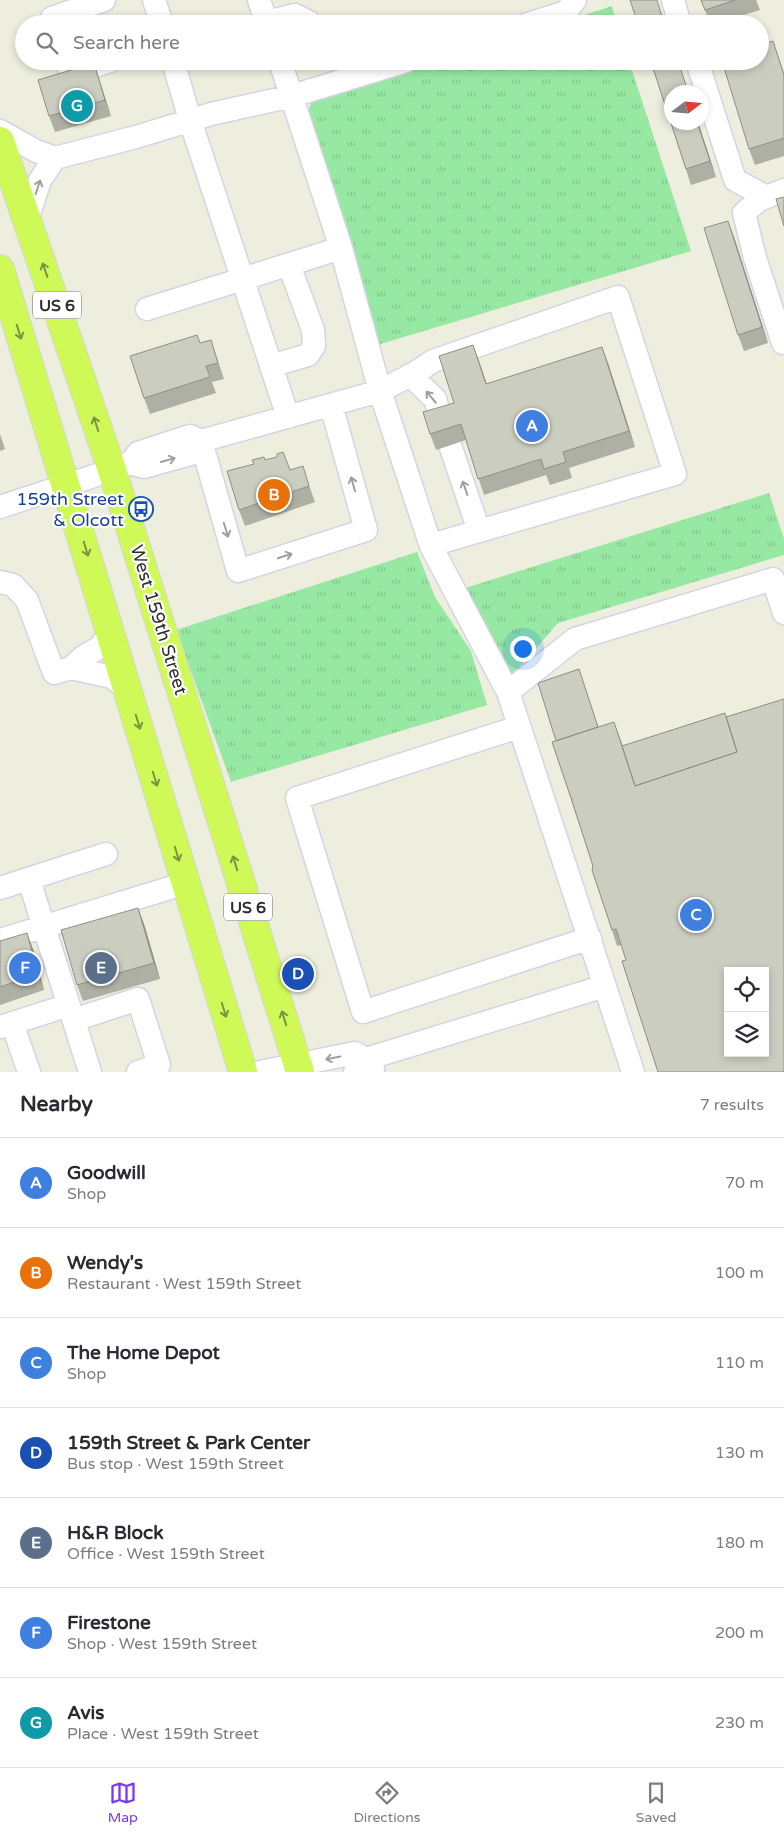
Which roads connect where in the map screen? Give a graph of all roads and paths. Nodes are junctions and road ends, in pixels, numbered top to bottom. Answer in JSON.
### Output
{"nodes":[{"id":1,"x":104,"y":0,"type":"edge"},
{"id":2,"x":154,"y":0,"type":"edge"},
{"id":3,"x":259,"y":0,"type":"edge"},
{"id":4,"x":575,"y":0,"type":"edge"},
{"id":5,"x":673,"y":0,"type":"edge"},
{"id":6,"x":61,"y":15,"type":"edge"},
{"id":7,"x":159,"y":15,"type":"edge"},
{"id":8,"x":264,"y":15,"type":"edge"},
{"id":9,"x":556,"y":15,"type":"edge"},
{"id":10,"x":677,"y":15,"type":"edge"},
{"id":11,"x":70,"y":70,"type":"edge"},
{"id":12,"x":83,"y":70,"type":"edge"},
{"id":13,"x":176,"y":70,"type":"edge"},
{"id":14,"x":283,"y":70,"type":"edge"},
{"id":15,"x":357,"y":70,"type":"edge"},
{"id":16,"x":700,"y":70,"type":"edge"},
{"id":17,"x":292,"y":96,"type":"junction"},
{"id":18,"x":190,"y":120,"type":"junction"},
{"id":19,"x":0,"y":131,"type":"edge"},
{"id":20,"x":0,"y":141,"type":"edge"},
{"id":21,"x":55,"y":158,"type":"junction"},
{"id":22,"x":775,"y":193,"type":"edge"},
{"id":23,"x":27,"y":220,"type":"junction"},
{"id":24,"x":340,"y":248,"type":"junction"},
{"id":25,"x":289,"y":264,"type":"junction"},
{"id":26,"x":0,"y":269,"type":"edge"},
{"id":27,"x":242,"y":279,"type":"junction"},
{"id":28,"x":147,"y":309,"type":"dead end"},
{"id":29,"x":783,"y":343,"type":"dead end"},
{"id":30,"x":271,"y":366,"type":"junction"},
{"id":31,"x":410,"y":375,"type":"junction"},
{"id":32,"x":380,"y":391,"type":"junction"},
{"id":33,"x":331,"y":405,"type":"junction"},
{"id":34,"x":288,"y":417,"type":"junction"},
{"id":35,"x":443,"y":424,"type":"edge"},
{"id":36,"x":201,"y":441,"type":"junction"},
{"id":37,"x":450,"y":445,"type":"dead end"},
{"id":38,"x":121,"y":467,"type":"junction"},
{"id":39,"x":66,"y":486,"type":"junction"},
{"id":40,"x":0,"y":507,"type":"edge"},
{"id":41,"x":479,"y":530,"type":"junction"},
{"id":42,"x":431,"y":545,"type":"junction"},
{"id":43,"x":0,"y":582,"type":"edge"},
{"id":44,"x":784,"y":613,"type":"edge"},
{"id":45,"x":111,"y":632,"type":"junction"},
{"id":46,"x":71,"y":668,"type":"junction"},
{"id":47,"x":129,"y":691,"type":"junction"},
{"id":48,"x":508,"y":692,"type":"junction"},
{"id":49,"x":519,"y":727,"type":"junction"},
{"id":50,"x":106,"y":854,"type":"dead end"},
{"id":51,"x":29,"y":880,"type":"junction"},
{"id":52,"x":186,"y":883,"type":"junction"},
{"id":53,"x":0,"y":888,"type":"edge"},
{"id":54,"x":44,"y":926,"type":"junction"},
{"id":55,"x":590,"y":938,"type":"junction"},
{"id":56,"x":0,"y":940,"type":"edge"},
{"id":57,"x":605,"y":986,"type":"junction"},
{"id":58,"x":71,"y":1012,"type":"junction"},
{"id":59,"x":6,"y":1025,"type":"edge"},
{"id":60,"x":299,"y":1068,"type":"edge"},
{"id":61,"x":365,"y":1068,"type":"edge"},
{"id":62,"x":29,"y":1072,"type":"edge"},
{"id":63,"x":90,"y":1072,"type":"edge"},
{"id":64,"x":138,"y":1072,"type":"edge"},
{"id":65,"x":243,"y":1072,"type":"edge"},
{"id":66,"x":260,"y":1072,"type":"edge"},
{"id":67,"x":633,"y":1072,"type":"edge"}],
"edges":[{"from":1,"to":6,"type":"street"},
{"from":2,"to":7,"type":"street"},
{"from":3,"to":8,"type":"street"},
{"from":4,"to":9,"type":"street"},
{"from":5,"to":10,"type":"street"},
{"from":11,"to":12,"type":"street"},
{"from":13,"to":18,"type":"street"},
{"from":14,"to":17,"type":"street"},
{"from":15,"to":17,"type":"street"},
{"from":16,"to":22,"type":"street"},
{"from":17,"to":18,"type":"street"},
{"from":17,"to":24,"type":"street"},
{"from":18,"to":21,"type":"street"},
{"from":18,"to":27,"type":"street"},
{"from":19,"to":21,"type":"street"},
{"from":20,"to":23,"type":"main road","name":"West 159th Street","number":"US 6"},
{"from":23,"to":21,"type":"street","one_way":true},
{"from":22,"to":29,"type":"street"},
{"from":38,"to":23,"type":"main road","name":"West 159th Street","number":"US 6","one_way":true},
{"from":24,"to":25,"type":"street"},
{"from":24,"to":32,"type":"street"},
{"from":25,"to":27,"type":"street"},
{"from":25,"to":30,"type":"street"},
{"from":26,"to":39,"type":"main road","number":"US 6","one_way":true},
{"from":27,"to":28,"type":"street"},
{"from":27,"to":30,"type":"street"},
{"from":30,"to":34,"type":"street"},
{"from":31,"to":32,"type":"street"},
{"from":35,"to":31,"type":"street","one_way":true},
{"from":31,"to":41,"type":"street"},
{"from":32,"to":33,"type":"street"},
{"from":32,"to":42,"type":"street"},
{"from":33,"to":34,"type":"street"},
{"from":36,"to":33,"type":"street","one_way":true},
{"from":34,"to":36,"type":"street"},
{"from":36,"to":38,"type":"street"},
{"from":41,"to":37,"type":"street","one_way":true},
{"from":38,"to":39,"type":"street"},
{"from":60,"to":38,"type":"main road","name":"West 159th Street","number":"US 6","one_way":true},
{"from":39,"to":40,"type":"street"},
{"from":39,"to":45,"type":"main road","number":"US 6","one_way":true},
{"from":41,"to":42,"type":"street"},
{"from":42,"to":48,"type":"street"},
{"from":43,"to":46,"type":"street"},
{"from":44,"to":48,"type":"street"},
{"from":45,"to":46,"type":"street"},
{"from":45,"to":47,"type":"main road","number":"US 6"},
{"from":46,"to":47,"type":"street"},
{"from":47,"to":52,"type":"main road","number":"US 6","one_way":true},
{"from":48,"to":49,"type":"street"},
{"from":49,"to":55,"type":"street"},
{"from":49,"to":55,"type":"street"},
{"from":50,"to":51,"type":"street"},
{"from":51,"to":53,"type":"street"},
{"from":51,"to":54,"type":"street"},
{"from":52,"to":54,"type":"street"},
{"from":52,"to":65,"type":"main road","number":"US 6","one_way":true},
{"from":54,"to":56,"type":"street"},
{"from":54,"to":58,"type":"street"},
{"from":55,"to":57,"type":"street"},
{"from":57,"to":61,"type":"street"},
{"from":57,"to":67,"type":"street"},
{"from":58,"to":59,"type":"street"},
{"from":58,"to":63,"type":"street"},
{"from":58,"to":64,"type":"street"},
{"from":59,"to":62,"type":"street"},
{"from":61,"to":60,"type":"street","one_way":true},
{"from":60,"to":66,"type":"street"}]}
